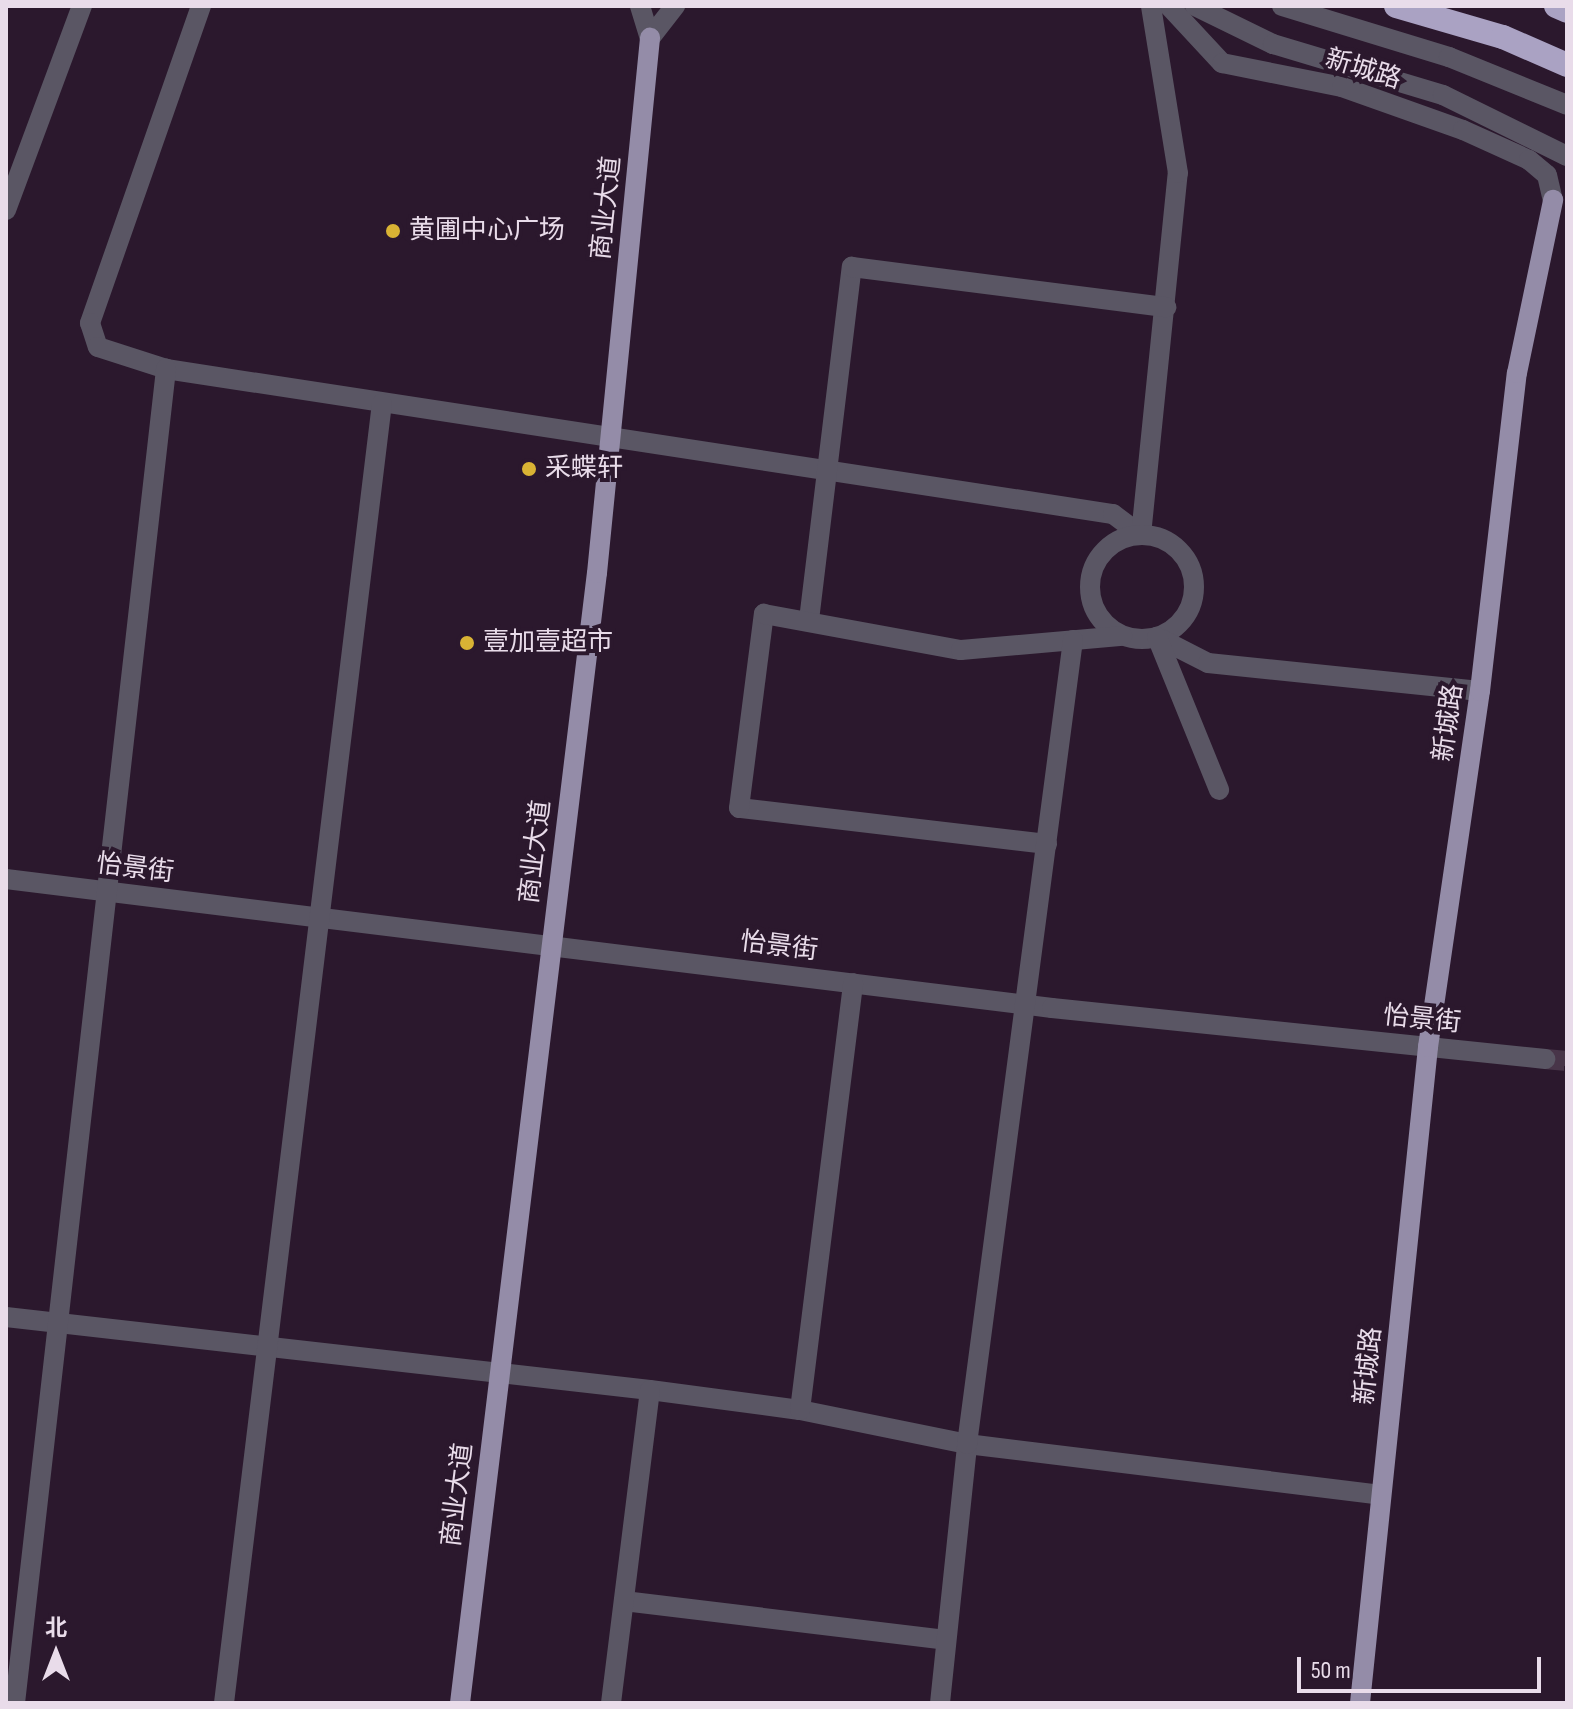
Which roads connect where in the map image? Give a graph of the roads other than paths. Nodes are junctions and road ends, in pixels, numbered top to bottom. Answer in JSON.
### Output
{"nodes":[{"id":1,"x":82,"y":6,"type":"edge"},
{"id":2,"x":201,"y":6,"type":"edge"},
{"id":3,"x":640,"y":6,"type":"edge"},
{"id":4,"x":653,"y":6,"type":"edge"},
{"id":5,"x":675,"y":6,"type":"edge"},
{"id":6,"x":1151,"y":6,"type":"edge"},
{"id":7,"x":1169,"y":6,"type":"edge"},
{"id":8,"x":1195,"y":6,"type":"edge"},
{"id":9,"x":1282,"y":6,"type":"edge"},
{"id":10,"x":1396,"y":6,"type":"edge"},
{"id":11,"x":1556,"y":6,"type":"edge"},
{"id":12,"x":1567,"y":11,"type":"edge"},
{"id":13,"x":650,"y":38,"type":"junction"},
{"id":14,"x":1567,"y":65,"type":"edge"},
{"id":15,"x":1567,"y":105,"type":"edge"},
{"id":16,"x":1567,"y":156,"type":"edge"},
{"id":17,"x":1553,"y":200,"type":"joint"},
{"id":18,"x":6,"y":210,"type":"edge"},
{"id":19,"x":1166,"y":307,"type":"junction"},
{"id":20,"x":166,"y":369,"type":"junction"},
{"id":21,"x":382,"y":404,"type":"junction"},
{"id":22,"x":610,"y":440,"type":"junction"},
{"id":23,"x":827,"y":472,"type":"junction"},
{"id":24,"x":1141,"y":535,"type":"junction"},
{"id":25,"x":809,"y":620,"type":"junction"},
{"id":26,"x":1122,"y":636,"type":"junction"},
{"id":27,"x":1157,"y":637,"type":"junction"},
{"id":28,"x":1073,"y":640,"type":"junction"},
{"id":29,"x":1480,"y":691,"type":"junction"},
{"id":30,"x":1219,"y":790,"type":"dead end"},
{"id":31,"x":1047,"y":844,"type":"junction"},
{"id":32,"x":6,"y":879,"type":"edge"},
{"id":33,"x":110,"y":893,"type":"junction"},
{"id":34,"x":320,"y":917,"type":"junction"},
{"id":35,"x":551,"y":944,"type":"junction"},
{"id":36,"x":853,"y":983,"type":"junction"},
{"id":37,"x":1026,"y":1005,"type":"junction"},
{"id":38,"x":1428,"y":1047,"type":"junction"},
{"id":39,"x":1545,"y":1059,"type":"tunnel mouth"},
{"id":40,"x":6,"y":1317,"type":"edge"},
{"id":41,"x":59,"y":1324,"type":"junction"},
{"id":42,"x":263,"y":1349,"type":"junction"},
{"id":43,"x":499,"y":1371,"type":"junction"},
{"id":44,"x":650,"y":1390,"type":"junction"},
{"id":45,"x":800,"y":1410,"type":"junction"},
{"id":46,"x":967,"y":1444,"type":"junction"},
{"id":47,"x":1381,"y":1495,"type":"junction"},
{"id":48,"x":6,"y":1594,"type":"edge"},
{"id":49,"x":27,"y":1596,"type":"junction"},
{"id":50,"x":624,"y":1601,"type":"junction"},
{"id":51,"x":946,"y":1640,"type":"junction"},
{"id":52,"x":15,"y":1703,"type":"edge"},
{"id":53,"x":224,"y":1703,"type":"edge"},
{"id":54,"x":460,"y":1703,"type":"edge"},
{"id":55,"x":611,"y":1703,"type":"edge"},
{"id":56,"x":940,"y":1703,"type":"edge"},
{"id":57,"x":1360,"y":1703,"type":"edge"}],
"edges":[{"from":1,"to":18,"type":"street"},
{"from":2,"to":20,"type":"street"},
{"from":3,"to":13,"type":"street"},
{"from":4,"to":13,"type":"street","name":"商业大道"},
{"from":5,"to":13,"type":"street"},
{"from":6,"to":19,"type":"street"},
{"from":7,"to":17,"type":"street","name":"新城路"},
{"from":8,"to":16,"type":"street"},
{"from":9,"to":15,"type":"street"},
{"from":10,"to":14,"type":"highway"},
{"from":11,"to":12,"type":"highway"},
{"from":13,"to":22,"type":"main road","name":"商业大道"},
{"from":17,"to":29,"type":"main road","name":"新城路"},
{"from":19,"to":23,"type":"street"},
{"from":19,"to":24,"type":"street"},
{"from":20,"to":21,"type":"street"},
{"from":20,"to":33,"type":"street"},
{"from":21,"to":22,"type":"street"},
{"from":21,"to":34,"type":"street"},
{"from":22,"to":23,"type":"street"},
{"from":22,"to":35,"type":"main road","name":"商业大道"},
{"from":23,"to":24,"type":"street"},
{"from":23,"to":25,"type":"street"},
{"from":24,"to":26,"type":"street"},
{"from":24,"to":27,"type":"street"},
{"from":25,"to":28,"type":"street"},
{"from":25,"to":31,"type":"street"},
{"from":26,"to":27,"type":"street"},
{"from":26,"to":28,"type":"street"},
{"from":27,"to":29,"type":"street"},
{"from":27,"to":30,"type":"street"},
{"from":28,"to":31,"type":"street"},
{"from":29,"to":38,"type":"main road","name":"新城路"},
{"from":31,"to":37,"type":"street"},
{"from":32,"to":33,"type":"street","name":"怡景街"},
{"from":33,"to":34,"type":"street","name":"怡景街"},
{"from":33,"to":41,"type":"street"},
{"from":34,"to":35,"type":"street","name":"怡景街"},
{"from":34,"to":42,"type":"street"},
{"from":35,"to":36,"type":"street","name":"怡景街"},
{"from":35,"to":43,"type":"main road","name":"商业大道"},
{"from":36,"to":37,"type":"street","name":"怡景街"},
{"from":36,"to":45,"type":"street"},
{"from":37,"to":38,"type":"street","name":"怡景街"},
{"from":37,"to":46,"type":"street"},
{"from":38,"to":39,"type":"street","name":"怡景街"},
{"from":38,"to":47,"type":"main road","name":"新城路"},
{"from":40,"to":41,"type":"street"},
{"from":41,"to":42,"type":"street"},
{"from":41,"to":49,"type":"street"},
{"from":42,"to":43,"type":"street"},
{"from":42,"to":53,"type":"street"},
{"from":43,"to":44,"type":"street"},
{"from":43,"to":54,"type":"main road","name":"商业大道"},
{"from":44,"to":45,"type":"street"},
{"from":44,"to":50,"type":"street"},
{"from":45,"to":46,"type":"street"},
{"from":46,"to":47,"type":"street"},
{"from":46,"to":51,"type":"street"},
{"from":47,"to":57,"type":"main road","name":"新城路"},
{"from":48,"to":49,"type":"street"},
{"from":49,"to":52,"type":"street"},
{"from":50,"to":51,"type":"street"},
{"from":50,"to":55,"type":"street"},
{"from":51,"to":56,"type":"street"}]}
